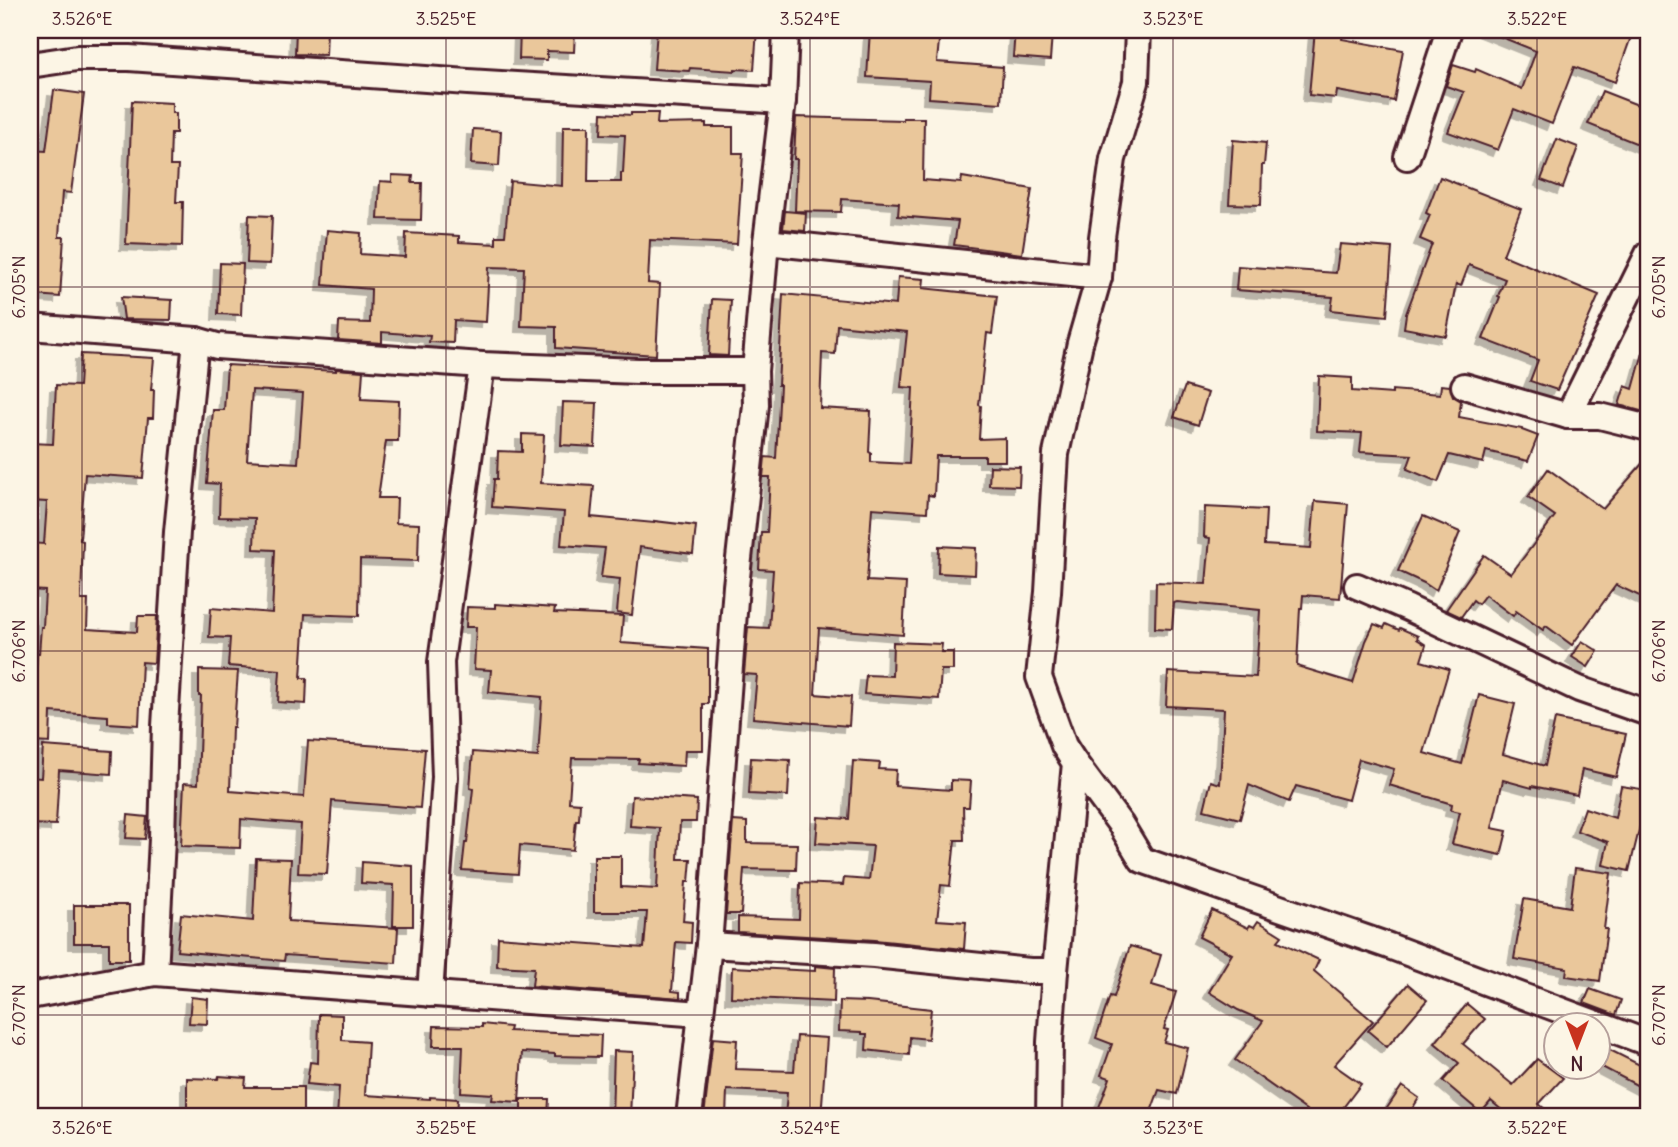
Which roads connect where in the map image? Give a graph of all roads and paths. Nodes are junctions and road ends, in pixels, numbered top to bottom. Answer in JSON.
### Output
{"nodes":[{"id":1,"x":786,"y":30,"type":"edge"},
{"id":2,"x":1138,"y":30,"type":"edge"},
{"id":3,"x":1449,"y":30,"type":"edge"},
{"id":4,"x":30,"y":65,"type":"edge"},
{"id":5,"x":783,"y":101,"type":"junction"},
{"id":6,"x":1407,"y":157,"type":"dead end"},
{"id":7,"x":766,"y":242,"type":"junction"},
{"id":8,"x":1648,"y":254,"type":"edge"},
{"id":9,"x":1099,"y":277,"type":"junction"},
{"id":10,"x":30,"y":327,"type":"edge"},
{"id":11,"x":196,"y":340,"type":"junction"},
{"id":12,"x":482,"y":365,"type":"junction"},
{"id":13,"x":755,"y":371,"type":"junction"},
{"id":14,"x":1465,"y":386,"type":"dead end"},
{"id":15,"x":1568,"y":416,"type":"junction"},
{"id":16,"x":1648,"y":428,"type":"edge"},
{"id":17,"x":1357,"y":586,"type":"dead end"},
{"id":18,"x":1648,"y":713,"type":"edge"},
{"id":19,"x":1075,"y":763,"type":"junction"},
{"id":20,"x":709,"y":945,"type":"junction"},
{"id":21,"x":1055,"y":971,"type":"junction"},
{"id":22,"x":155,"y":973,"type":"junction"},
{"id":23,"x":430,"y":995,"type":"junction"},
{"id":24,"x":30,"y":996,"type":"edge"},
{"id":25,"x":701,"y":1014,"type":"junction"},
{"id":26,"x":1648,"y":1043,"type":"edge"},
{"id":27,"x":689,"y":1117,"type":"edge"},
{"id":28,"x":1049,"y":1117,"type":"edge"}],
"edges":[{"from":1,"to":5,"type":"street"},
{"from":2,"to":9,"type":"street"},
{"from":3,"to":6,"type":"street"},
{"from":4,"to":5,"type":"street"},
{"from":5,"to":7,"type":"street"},
{"from":7,"to":9,"type":"street"},
{"from":7,"to":13,"type":"street"},
{"from":8,"to":15,"type":"street"},
{"from":9,"to":19,"type":"street"},
{"from":10,"to":11,"type":"street"},
{"from":11,"to":12,"type":"street"},
{"from":11,"to":22,"type":"street"},
{"from":12,"to":13,"type":"street"},
{"from":12,"to":23,"type":"street"},
{"from":13,"to":20,"type":"street"},
{"from":14,"to":15,"type":"street"},
{"from":15,"to":16,"type":"street"},
{"from":17,"to":18,"type":"street"},
{"from":19,"to":21,"type":"street"},
{"from":19,"to":26,"type":"street"},
{"from":20,"to":21,"type":"street"},
{"from":20,"to":25,"type":"street"},
{"from":21,"to":28,"type":"street"},
{"from":22,"to":23,"type":"street"},
{"from":22,"to":24,"type":"street"},
{"from":23,"to":25,"type":"street"},
{"from":25,"to":27,"type":"street"}]}
